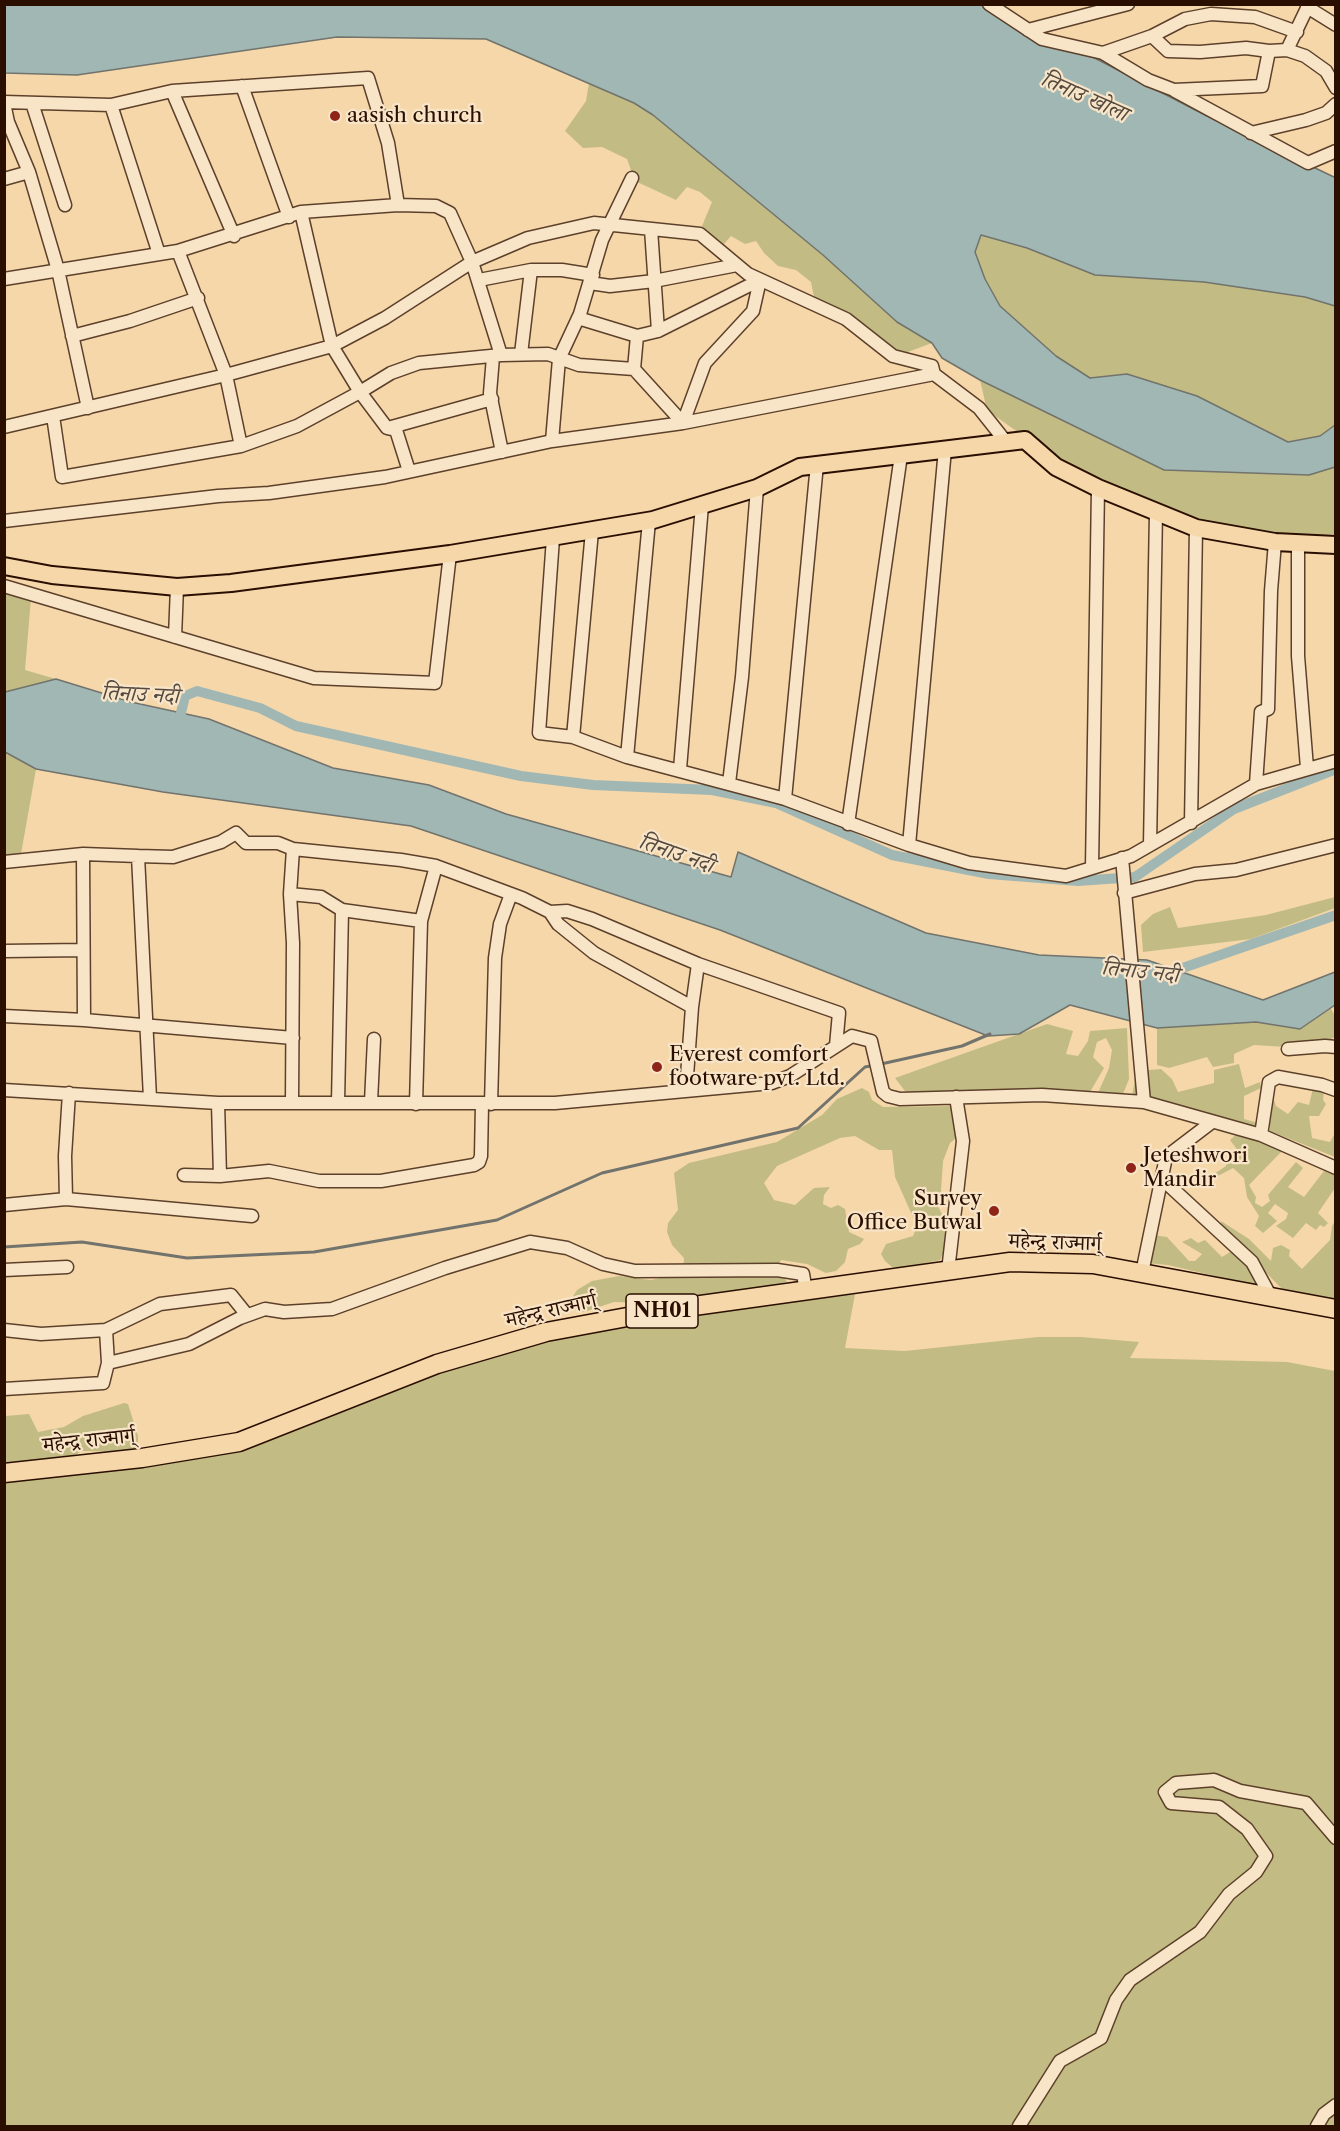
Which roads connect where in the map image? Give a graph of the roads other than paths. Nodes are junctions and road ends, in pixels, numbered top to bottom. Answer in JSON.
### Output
{"nodes":[{"id":1,"x":989,"y":4,"type":"edge"},
{"id":2,"x":1128,"y":4,"type":"edge"},
{"id":3,"x":1308,"y":6,"type":"edge"},
{"id":4,"x":1335,"y":25,"type":"edge"},
{"id":5,"x":1028,"y":30,"type":"junction"},
{"id":6,"x":1297,"y":32,"type":"junction"},
{"id":7,"x":1152,"y":36,"type":"junction"},
{"id":8,"x":1287,"y":50,"type":"junction"},
{"id":9,"x":1269,"y":51,"type":"junction"},
{"id":10,"x":1103,"y":53,"type":"junction"},
{"id":11,"x":242,"y":86,"type":"junction"},
{"id":12,"x":1335,"y":88,"type":"edge"},
{"id":13,"x":1174,"y":90,"type":"junction"},
{"id":14,"x":172,"y":91,"type":"junction"},
{"id":15,"x":4,"y":103,"type":"edge"},
{"id":16,"x":32,"y":103,"type":"junction"},
{"id":17,"x":1335,"y":104,"type":"edge"},
{"id":18,"x":111,"y":105,"type":"junction"},
{"id":19,"x":6,"y":123,"type":"edge"},
{"id":20,"x":1251,"y":133,"type":"junction"},
{"id":21,"x":1335,"y":151,"type":"edge"},
{"id":22,"x":29,"y":172,"type":"junction"},
{"id":23,"x":632,"y":178,"type":"dead end"},
{"id":24,"x":4,"y":179,"type":"edge"},
{"id":25,"x":65,"y":205,"type":"dead end"},
{"id":26,"x":398,"y":205,"type":"junction"},
{"id":27,"x":301,"y":212,"type":"junction"},
{"id":28,"x":289,"y":218,"type":"junction"},
{"id":29,"x":609,"y":224,"type":"junction"},
{"id":30,"x":651,"y":229,"type":"junction"},
{"id":31,"x":234,"y":236,"type":"junction"},
{"id":32,"x":178,"y":251,"type":"junction"},
{"id":33,"x":159,"y":254,"type":"junction"},
{"id":34,"x":472,"y":262,"type":"junction"},
{"id":35,"x":737,"y":265,"type":"junction"},
{"id":36,"x":58,"y":270,"type":"junction"},
{"id":37,"x":531,"y":270,"type":"junction"},
{"id":38,"x":4,"y":279,"type":"edge"},
{"id":39,"x":592,"y":279,"type":"junction"},
{"id":40,"x":479,"y":280,"type":"junction"},
{"id":41,"x":760,"y":280,"type":"junction"},
{"id":42,"x":654,"y":281,"type":"junction"},
{"id":43,"x":198,"y":298,"type":"junction"},
{"id":44,"x":578,"y":318,"type":"junction"},
{"id":45,"x":658,"y":331,"type":"junction"},
{"id":46,"x":72,"y":336,"type":"junction"},
{"id":47,"x":637,"y":336,"type":"junction"},
{"id":48,"x":332,"y":346,"type":"junction"},
{"id":49,"x":521,"y":354,"type":"junction"},
{"id":50,"x":497,"y":356,"type":"junction"},
{"id":51,"x":559,"y":359,"type":"junction"},
{"id":52,"x":634,"y":369,"type":"junction"},
{"id":53,"x":934,"y":374,"type":"junction"},
{"id":54,"x":226,"y":375,"type":"junction"},
{"id":55,"x":360,"y":392,"type":"junction"},
{"id":56,"x":492,"y":399,"type":"junction"},
{"id":57,"x":88,"y":408,"type":"junction"},
{"id":58,"x":52,"y":416,"type":"junction"},
{"id":59,"x":683,"y":423,"type":"junction"},
{"id":60,"x":4,"y":427,"type":"edge"},
{"id":61,"x":387,"y":428,"type":"junction"},
{"id":62,"x":552,"y":441,"type":"junction"},
{"id":63,"x":1006,"y":442,"type":"junction"},
{"id":64,"x":241,"y":446,"type":"junction"},
{"id":65,"x":945,"y":448,"type":"junction"},
{"id":66,"x":502,"y":452,"type":"junction"},
{"id":67,"x":901,"y":455,"type":"junction"},
{"id":68,"x":817,"y":464,"type":"junction"},
{"id":69,"x":409,"y":471,"type":"junction"},
{"id":70,"x":757,"y":488,"type":"junction"},
{"id":71,"x":1098,"y":488,"type":"junction"},
{"id":72,"x":702,"y":505,"type":"junction"},
{"id":73,"x":1156,"y":512,"type":"junction"},
{"id":74,"x":4,"y":521,"type":"edge"},
{"id":75,"x":650,"y":521,"type":"junction"},
{"id":76,"x":1196,"y":528,"type":"junction"},
{"id":77,"x":592,"y":531,"type":"junction"},
{"id":78,"x":553,"y":538,"type":"junction"},
{"id":79,"x":1275,"y":542,"type":"junction"},
{"id":80,"x":1298,"y":544,"type":"junction"},
{"id":81,"x":1335,"y":545,"type":"edge"},
{"id":82,"x":450,"y":554,"type":"junction"},
{"id":83,"x":4,"y":566,"type":"edge"},
{"id":84,"x":4,"y":586,"type":"edge"},
{"id":85,"x":177,"y":587,"type":"junction"},
{"id":86,"x":176,"y":637,"type":"junction"},
{"id":87,"x":573,"y":737,"type":"junction"},
{"id":88,"x":627,"y":757,"type":"junction"},
{"id":89,"x":1335,"y":761,"type":"edge"},
{"id":90,"x":1307,"y":768,"type":"junction"},
{"id":91,"x":680,"y":770,"type":"junction"},
{"id":92,"x":729,"y":783,"type":"junction"},
{"id":93,"x":1256,"y":784,"type":"junction"},
{"id":94,"x":785,"y":800,"type":"junction"},
{"id":95,"x":1191,"y":823,"type":"junction"},
{"id":96,"x":848,"y":824,"type":"junction"},
{"id":97,"x":909,"y":845,"type":"junction"},
{"id":98,"x":1150,"y":845,"type":"junction"},
{"id":99,"x":1335,"y":845,"type":"edge"},
{"id":100,"x":293,"y":849,"type":"junction"},
{"id":101,"x":83,"y":854,"type":"junction"},
{"id":102,"x":138,"y":856,"type":"junction"},
{"id":103,"x":1122,"y":858,"type":"junction"},
{"id":104,"x":4,"y":862,"type":"edge"},
{"id":105,"x":436,"y":866,"type":"junction"},
{"id":106,"x":1092,"y":867,"type":"junction"},
{"id":107,"x":1124,"y":893,"type":"junction"},
{"id":108,"x":290,"y":894,"type":"junction"},
{"id":109,"x":511,"y":894,"type":"junction"},
{"id":110,"x":342,"y":910,"type":"junction"},
{"id":111,"x":550,"y":912,"type":"junction"},
{"id":112,"x":421,"y":921,"type":"junction"},
{"id":113,"x":83,"y":950,"type":"junction"},
{"id":114,"x":4,"y":951,"type":"edge"},
{"id":115,"x":698,"y":964,"type":"junction"},
{"id":116,"x":692,"y":1007,"type":"junction"},
{"id":117,"x":4,"y":1017,"type":"edge"},
{"id":118,"x":84,"y":1020,"type":"junction"},
{"id":119,"x":147,"y":1026,"type":"junction"},
{"id":120,"x":292,"y":1038,"type":"junction"},
{"id":121,"x":374,"y":1039,"type":"dead end"},
{"id":122,"x":836,"y":1046,"type":"junction"},
{"id":123,"x":1335,"y":1047,"type":"edge"},
{"id":124,"x":1288,"y":1049,"type":"dead end"},
{"id":125,"x":4,"y":1090,"type":"edge"},
{"id":126,"x":686,"y":1090,"type":"junction"},
{"id":127,"x":1335,"y":1090,"type":"edge"},
{"id":128,"x":69,"y":1093,"type":"junction"},
{"id":129,"x":956,"y":1097,"type":"junction"},
{"id":130,"x":150,"y":1098,"type":"junction"},
{"id":131,"x":338,"y":1102,"type":"junction"},
{"id":132,"x":371,"y":1102,"type":"junction"},
{"id":133,"x":1144,"y":1102,"type":"junction"},
{"id":134,"x":218,"y":1103,"type":"junction"},
{"id":135,"x":292,"y":1103,"type":"junction"},
{"id":136,"x":417,"y":1104,"type":"junction"},
{"id":137,"x":487,"y":1104,"type":"junction"},
{"id":138,"x":1212,"y":1122,"type":"junction"},
{"id":139,"x":1261,"y":1135,"type":"junction"},
{"id":140,"x":1335,"y":1168,"type":"edge"},
{"id":141,"x":184,"y":1175,"type":"dead end"},
{"id":142,"x":220,"y":1176,"type":"junction"},
{"id":143,"x":1161,"y":1178,"type":"junction"},
{"id":144,"x":66,"y":1199,"type":"junction"},
{"id":145,"x":4,"y":1205,"type":"edge"},
{"id":146,"x":252,"y":1216,"type":"dead end"},
{"id":147,"x":67,"y":1267,"type":"dead end"},
{"id":148,"x":4,"y":1270,"type":"edge"},
{"id":149,"x":948,"y":1271,"type":"junction"},
{"id":150,"x":1142,"y":1273,"type":"junction"},
{"id":151,"x":806,"y":1291,"type":"junction"},
{"id":152,"x":1272,"y":1297,"type":"junction"},
{"id":153,"x":1335,"y":1309,"type":"edge"},
{"id":154,"x":247,"y":1315,"type":"junction"},
{"id":155,"x":4,"y":1330,"type":"edge"},
{"id":156,"x":106,"y":1330,"type":"junction"},
{"id":157,"x":108,"y":1363,"type":"junction"},
{"id":158,"x":4,"y":1389,"type":"edge"},
{"id":159,"x":4,"y":1473,"type":"edge"},
{"id":160,"x":1335,"y":1838,"type":"edge"},
{"id":161,"x":1335,"y":2105,"type":"edge"},
{"id":162,"x":1019,"y":2127,"type":"edge"},
{"id":163,"x":1317,"y":2127,"type":"edge"}],
"edges":[{"from":1,"to":5,"type":"street"},
{"from":2,"to":5,"type":"street"},
{"from":3,"to":4,"type":"street"},
{"from":3,"to":6,"type":"street"},
{"from":5,"to":10,"type":"street"},
{"from":6,"to":7,"type":"street"},
{"from":6,"to":8,"type":"street"},
{"from":7,"to":9,"type":"street"},
{"from":7,"to":10,"type":"street"},
{"from":8,"to":9,"type":"street"},
{"from":8,"to":12,"type":"street"},
{"from":9,"to":13,"type":"street"},
{"from":10,"to":13,"type":"street"},
{"from":11,"to":14,"type":"street"},
{"from":11,"to":26,"type":"street"},
{"from":11,"to":28,"type":"street"},
{"from":13,"to":20,"type":"street"},
{"from":14,"to":18,"type":"street"},
{"from":14,"to":31,"type":"street"},
{"from":15,"to":16,"type":"street"},
{"from":15,"to":19,"type":"street"},
{"from":16,"to":18,"type":"street"},
{"from":16,"to":25,"type":"street"},
{"from":17,"to":20,"type":"street"},
{"from":18,"to":33,"type":"street"},
{"from":19,"to":22,"type":"street"},
{"from":20,"to":21,"type":"street"},
{"from":22,"to":24,"type":"street"},
{"from":22,"to":36,"type":"street"},
{"from":23,"to":29,"type":"street"},
{"from":26,"to":27,"type":"street"},
{"from":26,"to":34,"type":"street"},
{"from":27,"to":28,"type":"street"},
{"from":27,"to":48,"type":"street"},
{"from":28,"to":31,"type":"street"},
{"from":29,"to":30,"type":"street"},
{"from":29,"to":34,"type":"street"},
{"from":29,"to":39,"type":"street"},
{"from":30,"to":35,"type":"street"},
{"from":30,"to":42,"type":"street"},
{"from":31,"to":32,"type":"street"},
{"from":32,"to":33,"type":"street"},
{"from":32,"to":43,"type":"street"},
{"from":33,"to":36,"type":"street"},
{"from":34,"to":40,"type":"street"},
{"from":34,"to":48,"type":"street"},
{"from":35,"to":41,"type":"street"},
{"from":35,"to":42,"type":"street"},
{"from":36,"to":38,"type":"street"},
{"from":36,"to":46,"type":"street"},
{"from":37,"to":39,"type":"street"},
{"from":37,"to":40,"type":"street"},
{"from":37,"to":49,"type":"street"},
{"from":39,"to":42,"type":"street"},
{"from":39,"to":44,"type":"street"},
{"from":40,"to":50,"type":"street"},
{"from":41,"to":45,"type":"street"},
{"from":41,"to":53,"type":"street"},
{"from":41,"to":59,"type":"street"},
{"from":42,"to":45,"type":"street"},
{"from":43,"to":46,"type":"street"},
{"from":43,"to":54,"type":"street"},
{"from":44,"to":47,"type":"street"},
{"from":44,"to":51,"type":"street"},
{"from":45,"to":47,"type":"street"},
{"from":46,"to":57,"type":"street"},
{"from":47,"to":52,"type":"street"},
{"from":48,"to":54,"type":"street"},
{"from":48,"to":55,"type":"street"},
{"from":49,"to":50,"type":"street"},
{"from":49,"to":51,"type":"street"},
{"from":50,"to":55,"type":"street"},
{"from":50,"to":56,"type":"street"},
{"from":51,"to":52,"type":"street"},
{"from":51,"to":62,"type":"street"},
{"from":52,"to":59,"type":"street"},
{"from":53,"to":59,"type":"street"},
{"from":53,"to":63,"type":"street"},
{"from":54,"to":57,"type":"street"},
{"from":54,"to":64,"type":"street"},
{"from":55,"to":61,"type":"street"},
{"from":55,"to":64,"type":"street"},
{"from":56,"to":61,"type":"street"},
{"from":56,"to":66,"type":"street"},
{"from":57,"to":58,"type":"street"},
{"from":58,"to":60,"type":"street"},
{"from":58,"to":64,"type":"street"},
{"from":59,"to":62,"type":"street"},
{"from":61,"to":69,"type":"street"},
{"from":62,"to":66,"type":"street"},
{"from":63,"to":65,"type":"main road"},
{"from":63,"to":71,"type":"main road"},
{"from":65,"to":67,"type":"main road"},
{"from":65,"to":97,"type":"street"},
{"from":66,"to":69,"type":"street"},
{"from":67,"to":68,"type":"main road"},
{"from":67,"to":96,"type":"street"},
{"from":68,"to":70,"type":"main road"},
{"from":68,"to":94,"type":"street"},
{"from":69,"to":74,"type":"street"},
{"from":70,"to":72,"type":"main road"},
{"from":70,"to":92,"type":"street"},
{"from":71,"to":73,"type":"main road"},
{"from":71,"to":106,"type":"street"},
{"from":72,"to":75,"type":"main road"},
{"from":72,"to":91,"type":"street"},
{"from":73,"to":76,"type":"main road"},
{"from":73,"to":98,"type":"street"},
{"from":75,"to":77,"type":"main road"},
{"from":75,"to":88,"type":"street"},
{"from":76,"to":79,"type":"main road"},
{"from":76,"to":95,"type":"street"},
{"from":77,"to":78,"type":"main road"},
{"from":77,"to":87,"type":"street"},
{"from":78,"to":82,"type":"main road"},
{"from":78,"to":87,"type":"street"},
{"from":79,"to":80,"type":"main road"},
{"from":79,"to":93,"type":"street"},
{"from":80,"to":81,"type":"main road"},
{"from":80,"to":90,"type":"street"},
{"from":82,"to":85,"type":"main road"},
{"from":82,"to":86,"type":"street"},
{"from":83,"to":85,"type":"main road"},
{"from":84,"to":86,"type":"street"},
{"from":85,"to":86,"type":"street"},
{"from":87,"to":88,"type":"street"},
{"from":88,"to":91,"type":"street"},
{"from":89,"to":90,"type":"street"},
{"from":90,"to":93,"type":"street"},
{"from":91,"to":92,"type":"street"},
{"from":92,"to":94,"type":"street"},
{"from":93,"to":95,"type":"street"},
{"from":94,"to":96,"type":"street"},
{"from":95,"to":98,"type":"street"},
{"from":96,"to":97,"type":"street"},
{"from":97,"to":106,"type":"street"},
{"from":98,"to":103,"type":"street"},
{"from":99,"to":107,"type":"street"},
{"from":100,"to":102,"type":"street"},
{"from":100,"to":105,"type":"street"},
{"from":100,"to":108,"type":"street"},
{"from":101,"to":102,"type":"street"},
{"from":101,"to":104,"type":"street"},
{"from":101,"to":113,"type":"street"},
{"from":102,"to":119,"type":"street"},
{"from":103,"to":106,"type":"street"},
{"from":103,"to":107,"type":"street"},
{"from":105,"to":109,"type":"street"},
{"from":105,"to":112,"type":"street"},
{"from":107,"to":133,"type":"street"},
{"from":108,"to":110,"type":"street"},
{"from":108,"to":120,"type":"street"},
{"from":109,"to":111,"type":"street"},
{"from":109,"to":137,"type":"street"},
{"from":110,"to":112,"type":"street"},
{"from":110,"to":131,"type":"street"},
{"from":111,"to":115,"type":"street"},
{"from":111,"to":116,"type":"street"},
{"from":112,"to":136,"type":"street"},
{"from":113,"to":114,"type":"street"},
{"from":113,"to":118,"type":"street"},
{"from":115,"to":116,"type":"street"},
{"from":115,"to":122,"type":"street"},
{"from":116,"to":126,"type":"street"},
{"from":117,"to":118,"type":"street"},
{"from":118,"to":119,"type":"street"},
{"from":119,"to":120,"type":"street"},
{"from":119,"to":130,"type":"street"},
{"from":120,"to":135,"type":"street"},
{"from":121,"to":132,"type":"street"},
{"from":122,"to":126,"type":"street"},
{"from":122,"to":129,"type":"street"},
{"from":123,"to":124,"type":"street"},
{"from":125,"to":128,"type":"street"},
{"from":126,"to":137,"type":"street"},
{"from":127,"to":139,"type":"street"},
{"from":128,"to":130,"type":"street"},
{"from":128,"to":144,"type":"street"},
{"from":129,"to":133,"type":"street"},
{"from":129,"to":149,"type":"street"},
{"from":130,"to":134,"type":"street"},
{"from":131,"to":132,"type":"street"},
{"from":131,"to":135,"type":"street"},
{"from":132,"to":136,"type":"street"},
{"from":133,"to":138,"type":"street"},
{"from":134,"to":135,"type":"street"},
{"from":134,"to":142,"type":"street"},
{"from":136,"to":137,"type":"street"},
{"from":137,"to":142,"type":"street"},
{"from":138,"to":139,"type":"street"},
{"from":138,"to":143,"type":"street"},
{"from":139,"to":140,"type":"street"},
{"from":141,"to":142,"type":"street"},
{"from":143,"to":150,"type":"street"},
{"from":143,"to":152,"type":"street"},
{"from":144,"to":145,"type":"street"},
{"from":144,"to":146,"type":"street"},
{"from":147,"to":148,"type":"street"},
{"from":149,"to":150,"type":"highway","name":"महेन्द्र राज्मार्ग्","number":"NH01"},
{"from":149,"to":151,"type":"highway","name":"महेन्द्र राज्मार्ग्","number":"NH01"},
{"from":150,"to":152,"type":"highway","name":"महेन्द्र राज्मार्ग्","number":"NH01"},
{"from":151,"to":154,"type":"street"},
{"from":151,"to":159,"type":"highway","name":"महेन्द्र राज्मार्ग्","number":"NH01"},
{"from":152,"to":153,"type":"highway","name":"महेन्द्र राज्मार्ग्","number":"NH01"},
{"from":154,"to":156,"type":"street"},
{"from":154,"to":157,"type":"street"},
{"from":155,"to":156,"type":"street"},
{"from":156,"to":157,"type":"street"},
{"from":157,"to":158,"type":"street"},
{"from":160,"to":162,"type":"street"},
{"from":161,"to":163,"type":"street"}]}
